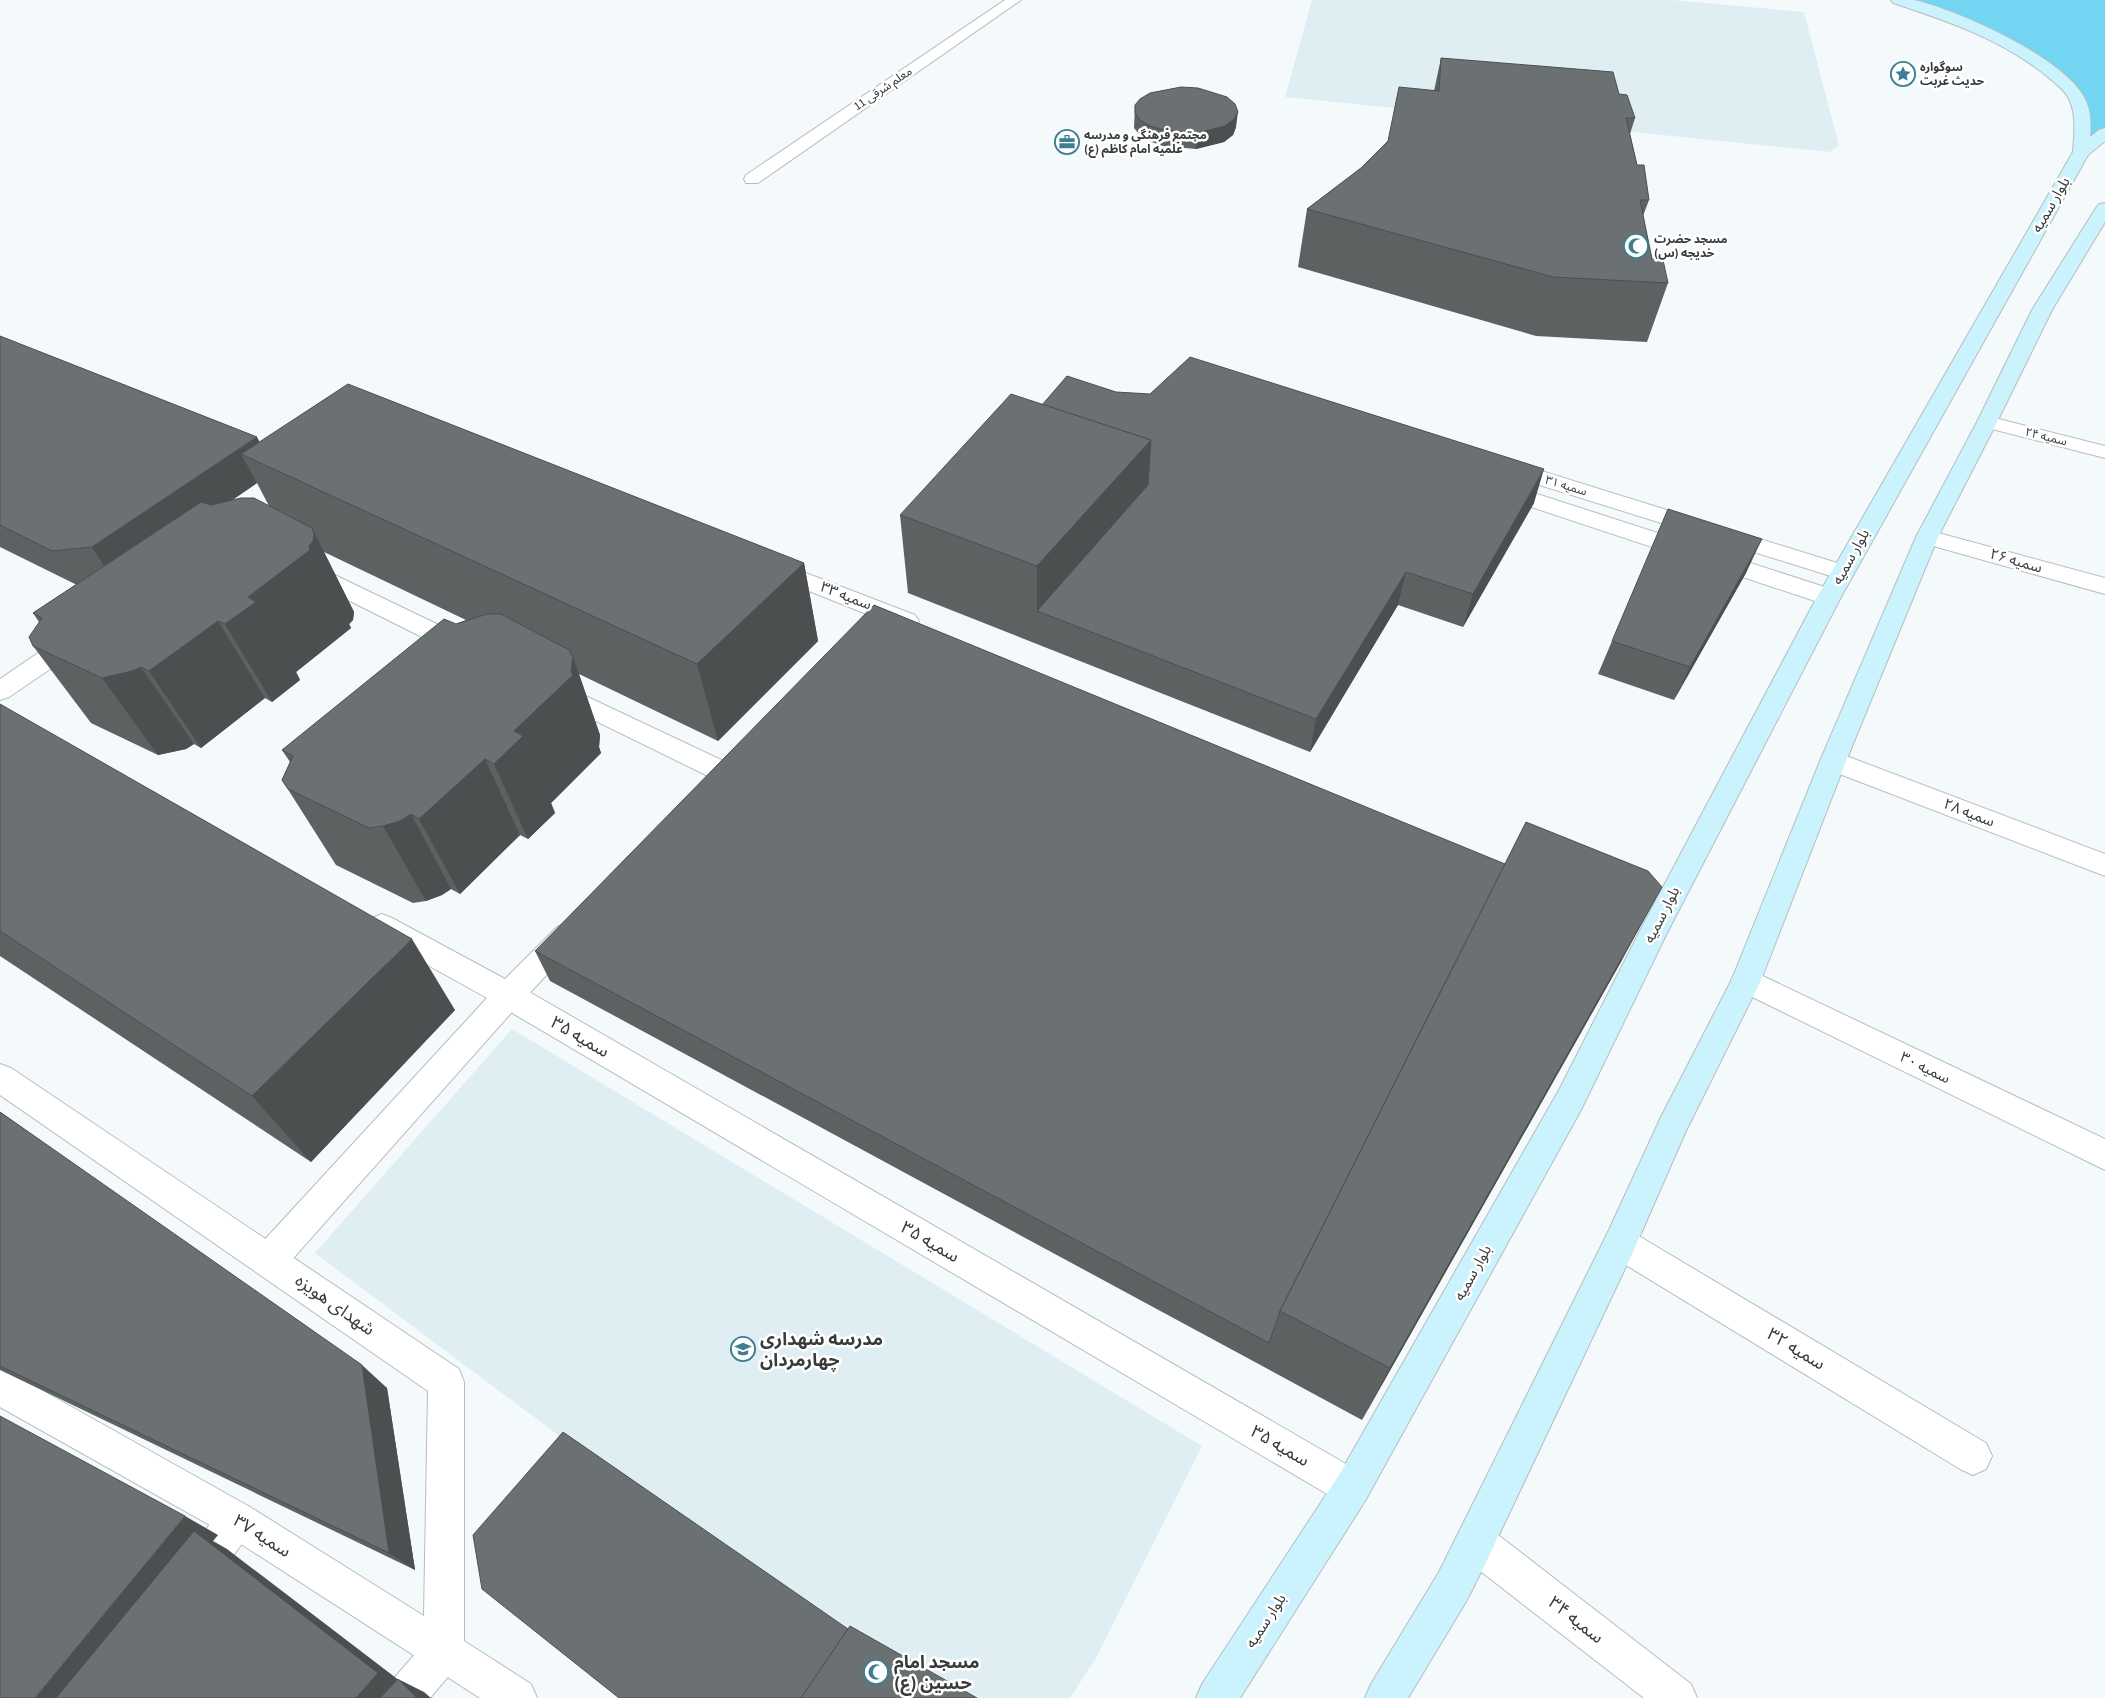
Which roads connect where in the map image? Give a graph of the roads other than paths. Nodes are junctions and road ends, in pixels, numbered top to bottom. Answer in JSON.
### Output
{"nodes":[{"id":1,"x":1014,"y":0,"type":"edge"},
{"id":2,"x":1898,"y":0,"type":"edge"},
{"id":3,"x":2105,"y":133,"type":"edge"},
{"id":4,"x":2081,"y":152,"type":"junction"},
{"id":5,"x":752,"y":179,"type":"dead end"},
{"id":6,"x":2105,"y":208,"type":"edge"},
{"id":7,"x":1987,"y":422,"type":"junction"},
{"id":8,"x":2105,"y":452,"type":"edge"},
{"id":9,"x":1490,"y":462,"type":"edge"},
{"id":10,"x":1478,"y":482,"type":"edge"},
{"id":11,"x":1927,"y":536,"type":"junction"},
{"id":12,"x":755,"y":562,"type":"edge"},
{"id":13,"x":291,"y":563,"type":"edge"},
{"id":14,"x":1842,"y":572,"type":"junction"},
{"id":15,"x":2105,"y":586,"type":"edge"},
{"id":16,"x":1829,"y":597,"type":"junction"},
{"id":17,"x":886,"y":612,"type":"junction"},
{"id":18,"x":89,"y":630,"type":"edge"},
{"id":19,"x":931,"y":630,"type":"edge"},
{"id":20,"x":864,"y":633,"type":"edge"},
{"id":21,"x":482,"y":656,"type":"edge"},
{"id":22,"x":536,"y":682,"type":"edge"},
{"id":23,"x":0,"y":692,"type":"edge"},
{"id":24,"x":746,"y":752,"type":"edge"},
{"id":25,"x":1833,"y":761,"type":"junction"},
{"id":26,"x":725,"y":773,"type":"junction"},
{"id":27,"x":704,"y":794,"type":"edge"},
{"id":28,"x":2105,"y":865,"type":"edge"},
{"id":29,"x":360,"y":914,"type":"edge"},
{"id":30,"x":585,"y":916,"type":"edge"},
{"id":31,"x":1746,"y":980,"type":"junction"},
{"id":32,"x":508,"y":995,"type":"junction"},
{"id":33,"x":0,"y":1078,"type":"edge"},
{"id":34,"x":2105,"y":1155,"type":"edge"},
{"id":35,"x":1620,"y":1243,"type":"junction"},
{"id":36,"x":269,"y":1260,"type":"junction"},
{"id":37,"x":0,"y":1387,"type":"edge"},
{"id":38,"x":1973,"y":1456,"type":"dead end"},
{"id":39,"x":1352,"y":1488,"type":"junction"},
{"id":40,"x":237,"y":1520,"type":"junction"},
{"id":41,"x":1475,"y":1542,"type":"junction"},
{"id":42,"x":176,"y":1598,"type":"edge"},
{"id":43,"x":444,"y":1651,"type":"junction"},
{"id":44,"x":403,"y":1698,"type":"edge"},
{"id":45,"x":517,"y":1698,"type":"edge"},
{"id":46,"x":1216,"y":1698,"type":"edge"},
{"id":47,"x":1385,"y":1698,"type":"edge"},
{"id":48,"x":1677,"y":1698,"type":"edge"}],
"edges":[{"from":1,"to":5,"type":"street","name":"معلم شرقی 11"},
{"from":2,"to":4,"type":"main road"},
{"from":3,"to":4,"type":"main road","name":"بلوار سمیه"},
{"from":4,"to":14,"type":"main road","name":"بلوار سمیه"},
{"from":6,"to":7,"type":"main road"},
{"from":7,"to":8,"type":"street","name":"سمیه ۲۴"},
{"from":7,"to":11,"type":"main road"},
{"from":9,"to":14,"type":"street","name":"سمیه ۳۱"},
{"from":10,"to":16,"type":"street","name":"سمیه ۳۱"},
{"from":11,"to":15,"type":"street","name":"سمیه ۲۶"},
{"from":11,"to":25,"type":"main road"},
{"from":12,"to":17,"type":"street","name":"سمیه ۳۳"},
{"from":13,"to":21,"type":"street"},
{"from":14,"to":16,"type":"main road","name":"بلوار سمیه"},
{"from":16,"to":39,"type":"main road","name":"بلوار سمیه"},
{"from":17,"to":19,"type":"street","name":"سمیه ۳۳"},
{"from":17,"to":20,"type":"street"},
{"from":18,"to":23,"type":"street"},
{"from":22,"to":26,"type":"street"},
{"from":24,"to":26,"type":"street"},
{"from":25,"to":28,"type":"street","name":"سمیه ۲۸"},
{"from":25,"to":31,"type":"main road"},
{"from":26,"to":27,"type":"street"},
{"from":29,"to":32,"type":"street","name":"سمیه ۳۵"},
{"from":30,"to":32,"type":"street"},
{"from":31,"to":34,"type":"street","name":"سمیه ۳۰"},
{"from":31,"to":35,"type":"main road"},
{"from":32,"to":36,"type":"street"},
{"from":32,"to":39,"type":"street","name":"سمیه ۳۵"},
{"from":33,"to":36,"type":"street","name":"شهدای هویزه"},
{"from":35,"to":38,"type":"street","name":"سمیه ۳۲"},
{"from":35,"to":41,"type":"main road"},
{"from":36,"to":43,"type":"street","name":"شهدای هویزه"},
{"from":37,"to":40,"type":"street","name":"سمیه ۳۷"},
{"from":39,"to":46,"type":"main road","name":"بلوار سمیه"},
{"from":40,"to":42,"type":"street"},
{"from":40,"to":43,"type":"street","name":"سمیه ۳۷"},
{"from":41,"to":47,"type":"main road"},
{"from":41,"to":48,"type":"street","name":"سمیه ۳۴"},
{"from":43,"to":44,"type":"street"},
{"from":43,"to":45,"type":"street","name":"سمیه ۳۷"}]}
